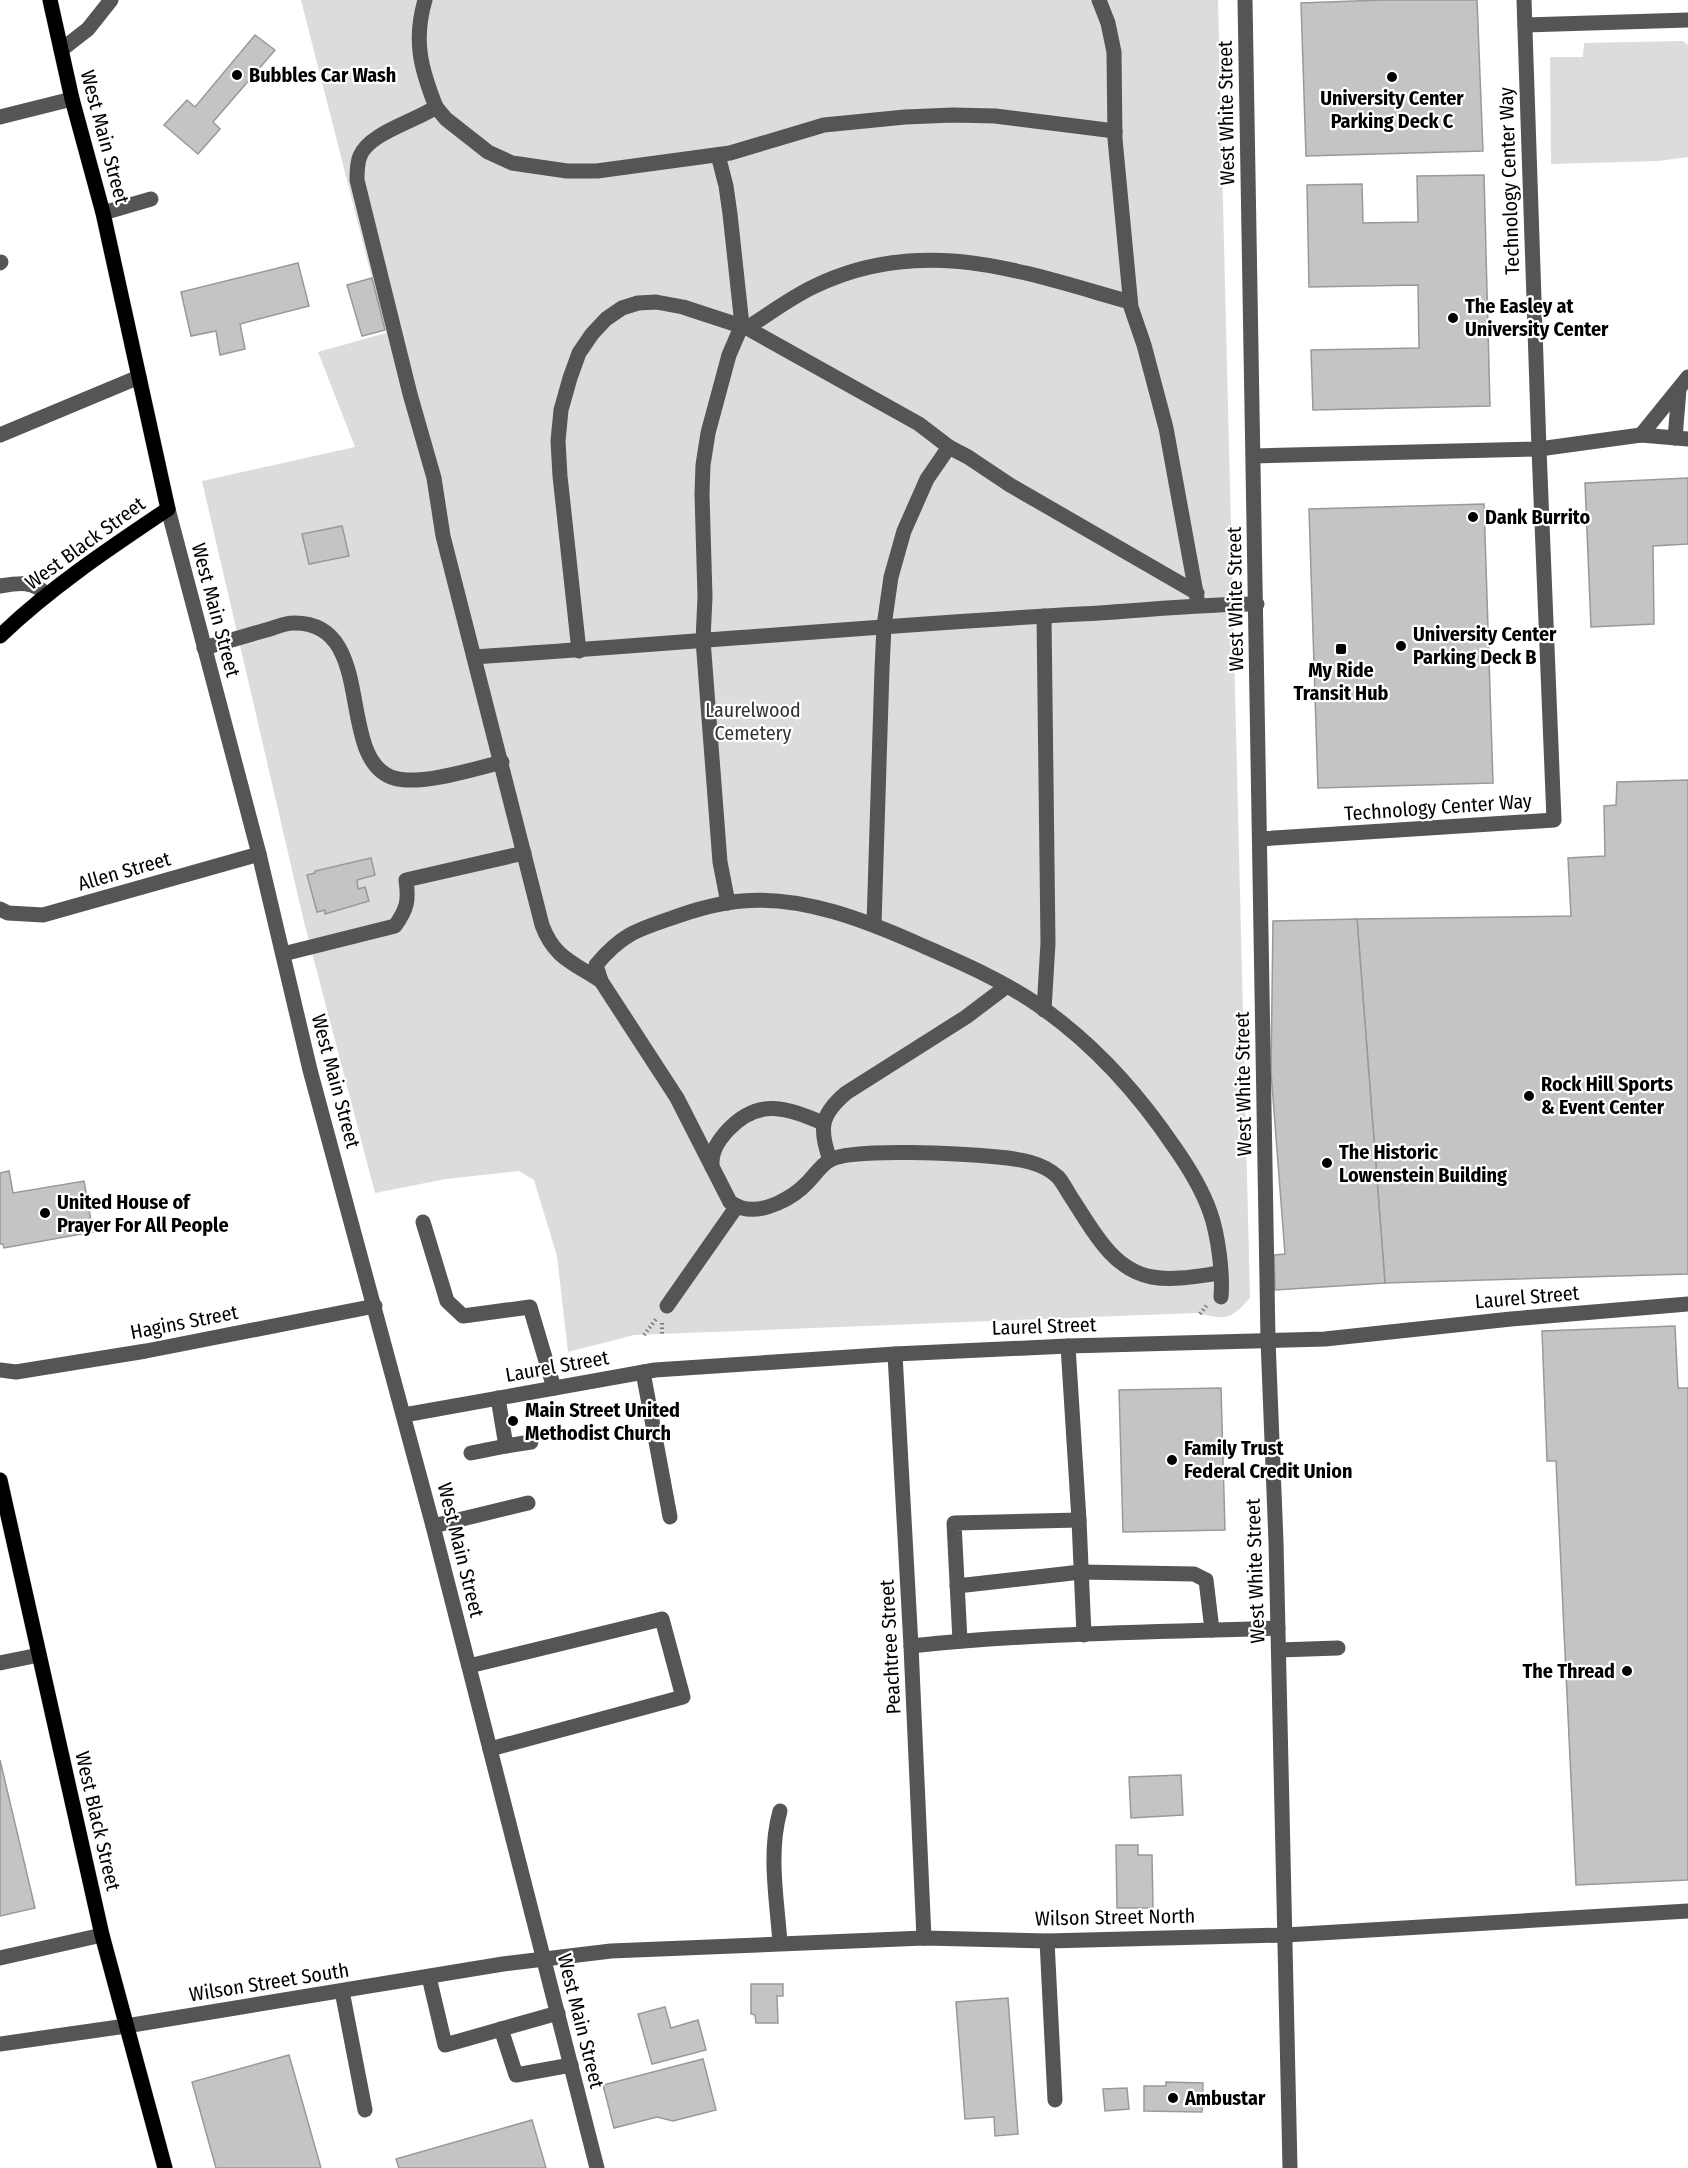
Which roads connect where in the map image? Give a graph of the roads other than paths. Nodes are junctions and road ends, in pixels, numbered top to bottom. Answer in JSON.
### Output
{"nodes":[{"id":1,"x":50,"y":0,"type":"edge"},
{"id":2,"x":111,"y":0,"type":"edge"},
{"id":3,"x":425,"y":0,"type":"edge"},
{"id":4,"x":1099,"y":0,"type":"edge"},
{"id":5,"x":1245,"y":0,"type":"edge"},
{"id":6,"x":1524,"y":0,"type":"edge"},
{"id":7,"x":1688,"y":20,"type":"edge"},
{"id":8,"x":1525,"y":26,"type":"junction"},
{"id":9,"x":61,"y":50,"type":"junction"},
{"id":10,"x":72,"y":99,"type":"junction"},
{"id":11,"x":436,"y":107,"type":"junction"},
{"id":12,"x":0,"y":117,"type":"edge"},
{"id":13,"x":1115,"y":131,"type":"junction"},
{"id":14,"x":718,"y":155,"type":"junction"},
{"id":15,"x":151,"y":199,"type":"dead end"},
{"id":16,"x":103,"y":213,"type":"junction"},
{"id":17,"x":1130,"y":302,"type":"junction"},
{"id":18,"x":744,"y":326,"type":"junction"},
{"id":19,"x":139,"y":377,"type":"junction"},
{"id":20,"x":1683,"y":384,"type":"edge"},
{"id":21,"x":0,"y":435,"type":"edge"},
{"id":22,"x":1641,"y":435,"type":"junction"},
{"id":23,"x":1681,"y":438,"type":"edge"},
{"id":24,"x":949,"y":447,"type":"junction"},
{"id":25,"x":1539,"y":449,"type":"junction"},
{"id":26,"x":1254,"y":456,"type":"junction"},
{"id":27,"x":168,"y":509,"type":"junction"},
{"id":28,"x":0,"y":586,"type":"edge"},
{"id":29,"x":47,"y":595,"type":"junction"},
{"id":30,"x":1198,"y":599,"type":"junction"},
{"id":31,"x":1257,"y":604,"type":"junction"},
{"id":32,"x":1044,"y":616,"type":"junction"},
{"id":33,"x":884,"y":626,"type":"junction"},
{"id":34,"x":0,"y":636,"type":"edge"},
{"id":35,"x":703,"y":640,"type":"junction"},
{"id":36,"x":204,"y":648,"type":"junction"},
{"id":37,"x":579,"y":651,"type":"junction"},
{"id":38,"x":474,"y":657,"type":"junction"},
{"id":39,"x":502,"y":762,"type":"junction"},
{"id":40,"x":1260,"y":839,"type":"junction"},
{"id":41,"x":524,"y":853,"type":"junction"},
{"id":42,"x":259,"y":854,"type":"junction"},
{"id":43,"x":728,"y":903,"type":"junction"},
{"id":44,"x":0,"y":909,"type":"edge"},
{"id":45,"x":874,"y":924,"type":"junction"},
{"id":46,"x":282,"y":954,"type":"junction"},
{"id":47,"x":601,"y":981,"type":"junction"},
{"id":48,"x":1007,"y":986,"type":"junction"},
{"id":49,"x":1044,"y":1010,"type":"junction"},
{"id":50,"x":823,"y":1123,"type":"junction"},
{"id":51,"x":830,"y":1160,"type":"junction"},
{"id":52,"x":712,"y":1167,"type":"junction"},
{"id":53,"x":737,"y":1206,"type":"junction"},
{"id":54,"x":423,"y":1222,"type":"dead end"},
{"id":55,"x":1220,"y":1273,"type":"junction"},
{"id":56,"x":1221,"y":1297,"type":"dead end"},
{"id":57,"x":1688,"y":1304,"type":"edge"},
{"id":58,"x":375,"y":1306,"type":"junction"},
{"id":59,"x":667,"y":1306,"type":"dead end"},
{"id":60,"x":1268,"y":1340,"type":"junction"},
{"id":61,"x":1068,"y":1346,"type":"junction"},
{"id":62,"x":895,"y":1354,"type":"junction"},
{"id":63,"x":0,"y":1370,"type":"edge"},
{"id":64,"x":643,"y":1372,"type":"junction"},
{"id":65,"x":554,"y":1388,"type":"junction"},
{"id":66,"x":498,"y":1398,"type":"junction"},
{"id":67,"x":404,"y":1415,"type":"junction"},
{"id":68,"x":531,"y":1442,"type":"dead end"},
{"id":69,"x":506,"y":1446,"type":"junction"},
{"id":70,"x":471,"y":1453,"type":"dead end"},
{"id":71,"x":0,"y":1480,"type":"edge"},
{"id":72,"x":528,"y":1503,"type":"dead end"},
{"id":73,"x":670,"y":1517,"type":"dead end"},
{"id":74,"x":1079,"y":1520,"type":"junction"},
{"id":75,"x":433,"y":1526,"type":"junction"},
{"id":76,"x":1081,"y":1572,"type":"junction"},
{"id":77,"x":957,"y":1586,"type":"junction"},
{"id":78,"x":1278,"y":1628,"type":"junction"},
{"id":79,"x":1212,"y":1630,"type":"junction"},
{"id":80,"x":1083,"y":1635,"type":"junction"},
{"id":81,"x":960,"y":1641,"type":"junction"},
{"id":82,"x":911,"y":1646,"type":"junction"},
{"id":83,"x":1338,"y":1648,"type":"dead end"},
{"id":84,"x":1279,"y":1650,"type":"junction"},
{"id":85,"x":39,"y":1655,"type":"junction"},
{"id":86,"x":0,"y":1663,"type":"edge"},
{"id":87,"x":469,"y":1666,"type":"junction"},
{"id":88,"x":490,"y":1749,"type":"junction"},
{"id":89,"x":780,"y":1811,"type":"dead end"},
{"id":90,"x":1688,"y":1911,"type":"edge"},
{"id":91,"x":102,"y":1935,"type":"junction"},
{"id":92,"x":1286,"y":1935,"type":"junction"},
{"id":93,"x":924,"y":1938,"type":"junction"},
{"id":94,"x":1047,"y":1941,"type":"junction"},
{"id":95,"x":780,"y":1943,"type":"junction"},
{"id":96,"x":0,"y":1958,"type":"edge"},
{"id":97,"x":543,"y":1959,"type":"junction"},
{"id":98,"x":429,"y":1977,"type":"junction"},
{"id":99,"x":342,"y":1991,"type":"junction"},
{"id":100,"x":558,"y":2013,"type":"junction"},
{"id":101,"x":126,"y":2026,"type":"junction"},
{"id":102,"x":501,"y":2029,"type":"junction"},
{"id":103,"x":0,"y":2044,"type":"edge"},
{"id":104,"x":571,"y":2065,"type":"junction"},
{"id":105,"x":1055,"y":2100,"type":"dead end"},
{"id":106,"x":365,"y":2110,"type":"dead end"},
{"id":107,"x":165,"y":2168,"type":"edge"},
{"id":108,"x":597,"y":2168,"type":"edge"},
{"id":109,"x":1290,"y":2168,"type":"edge"}],
"edges":[{"from":1,"to":9,"type":"main road","name":"West Main Street"},
{"from":2,"to":9,"type":"street"},
{"from":3,"to":11,"type":"street"},
{"from":4,"to":13,"type":"street"},
{"from":5,"to":26,"type":"street","name":"West White Street"},
{"from":6,"to":8,"type":"street","name":"Technology Center Way"},
{"from":7,"to":8,"type":"street"},
{"from":8,"to":25,"type":"street","name":"Technology Center Way"},
{"from":9,"to":10,"type":"main road","name":"West Main Street"},
{"from":10,"to":12,"type":"street"},
{"from":10,"to":16,"type":"main road","name":"West Main Street"},
{"from":11,"to":14,"type":"street"},
{"from":11,"to":38,"type":"street"},
{"from":13,"to":14,"type":"street"},
{"from":13,"to":17,"type":"street"},
{"from":14,"to":18,"type":"street"},
{"from":15,"to":16,"type":"street"},
{"from":16,"to":19,"type":"main road","name":"West Main Street"},
{"from":17,"to":18,"type":"street"},
{"from":17,"to":30,"type":"street"},
{"from":18,"to":24,"type":"street"},
{"from":18,"to":35,"type":"street"},
{"from":18,"to":37,"type":"street"},
{"from":19,"to":21,"type":"street"},
{"from":19,"to":27,"type":"main road","name":"West Main Street"},
{"from":20,"to":22,"type":"street"},
{"from":20,"to":23,"type":"street"},
{"from":22,"to":23,"type":"street"},
{"from":22,"to":25,"type":"street"},
{"from":24,"to":30,"type":"street"},
{"from":24,"to":33,"type":"street"},
{"from":25,"to":26,"type":"street"},
{"from":25,"to":40,"type":"street","name":"Technology Center Way"},
{"from":26,"to":31,"type":"street","name":"West White Street"},
{"from":27,"to":29,"type":"main road","name":"West Black Street"},
{"from":27,"to":36,"type":"street","name":"West Main Street"},
{"from":28,"to":29,"type":"street"},
{"from":29,"to":34,"type":"main road","name":"West Black Street"},
{"from":30,"to":31,"type":"street"},
{"from":30,"to":32,"type":"street"},
{"from":31,"to":40,"type":"street","name":"West White Street"},
{"from":32,"to":33,"type":"street"},
{"from":32,"to":49,"type":"street"},
{"from":33,"to":35,"type":"street"},
{"from":33,"to":45,"type":"street"},
{"from":35,"to":37,"type":"street"},
{"from":35,"to":43,"type":"street"},
{"from":36,"to":39,"type":"street"},
{"from":36,"to":42,"type":"street","name":"West Main Street"},
{"from":37,"to":38,"type":"street"},
{"from":38,"to":39,"type":"street"},
{"from":39,"to":41,"type":"street"},
{"from":40,"to":60,"type":"street","name":"West White Street"},
{"from":41,"to":46,"type":"street"},
{"from":41,"to":47,"type":"street"},
{"from":42,"to":44,"type":"street","name":"Allen Street"},
{"from":42,"to":46,"type":"street","name":"West Main Street"},
{"from":43,"to":45,"type":"street"},
{"from":43,"to":47,"type":"street"},
{"from":45,"to":48,"type":"street"},
{"from":46,"to":58,"type":"street","name":"West Main Street"},
{"from":47,"to":52,"type":"street"},
{"from":48,"to":49,"type":"street"},
{"from":48,"to":50,"type":"street"},
{"from":49,"to":55,"type":"street"},
{"from":50,"to":51,"type":"street"},
{"from":50,"to":52,"type":"street"},
{"from":51,"to":53,"type":"street"},
{"from":51,"to":55,"type":"street"},
{"from":52,"to":53,"type":"street"},
{"from":53,"to":59,"type":"street"},
{"from":54,"to":65,"type":"street"},
{"from":55,"to":56,"type":"street"},
{"from":57,"to":60,"type":"street","name":"Laurel Street"},
{"from":58,"to":63,"type":"street","name":"Hagins Street"},
{"from":58,"to":67,"type":"street","name":"West Main Street"},
{"from":60,"to":61,"type":"street","name":"Laurel Street"},
{"from":60,"to":78,"type":"street","name":"West White Street"},
{"from":61,"to":62,"type":"street","name":"Laurel Street"},
{"from":61,"to":74,"type":"street"},
{"from":62,"to":64,"type":"street","name":"Laurel Street"},
{"from":62,"to":82,"type":"street","name":"Peachtree Street"},
{"from":64,"to":65,"type":"street","name":"Laurel Street"},
{"from":64,"to":73,"type":"street"},
{"from":65,"to":66,"type":"street","name":"Laurel Street"},
{"from":66,"to":67,"type":"street","name":"Laurel Street"},
{"from":66,"to":69,"type":"street"},
{"from":67,"to":75,"type":"street","name":"West Main Street"},
{"from":68,"to":69,"type":"street"},
{"from":69,"to":70,"type":"street"},
{"from":71,"to":85,"type":"main road","name":"West Black Street"},
{"from":72,"to":75,"type":"street"},
{"from":74,"to":76,"type":"street"},
{"from":74,"to":77,"type":"street"},
{"from":75,"to":87,"type":"street","name":"West Main Street"},
{"from":76,"to":77,"type":"street"},
{"from":76,"to":79,"type":"street"},
{"from":76,"to":80,"type":"street"},
{"from":77,"to":81,"type":"street"},
{"from":78,"to":79,"type":"street"},
{"from":78,"to":84,"type":"street","name":"West White Street"},
{"from":79,"to":80,"type":"street"},
{"from":80,"to":81,"type":"street"},
{"from":81,"to":82,"type":"street"},
{"from":82,"to":93,"type":"street","name":"Peachtree Street"},
{"from":83,"to":84,"type":"street"},
{"from":84,"to":92,"type":"street","name":"West White Street"},
{"from":85,"to":86,"type":"street"},
{"from":85,"to":91,"type":"main road","name":"West Black Street"},
{"from":87,"to":88,"type":"street","name":"West Main Street"},
{"from":87,"to":88,"type":"street"},
{"from":88,"to":97,"type":"street","name":"West Main Street"},
{"from":89,"to":95,"type":"street"},
{"from":90,"to":92,"type":"street","name":"Wilson Street North"},
{"from":91,"to":96,"type":"street"},
{"from":91,"to":101,"type":"main road","name":"West Black Street"},
{"from":92,"to":94,"type":"street","name":"Wilson Street North"},
{"from":92,"to":109,"type":"street","name":"West White Street"},
{"from":93,"to":94,"type":"street","name":"Wilson Street North"},
{"from":93,"to":95,"type":"street","name":"Wilson Street North"},
{"from":94,"to":105,"type":"street"},
{"from":95,"to":97,"type":"street","name":"Wilson Street North"},
{"from":97,"to":98,"type":"street","name":"Wilson Street South"},
{"from":97,"to":100,"type":"street","name":"West Main Street"},
{"from":98,"to":99,"type":"street","name":"Wilson Street South"},
{"from":98,"to":102,"type":"street"},
{"from":99,"to":101,"type":"street","name":"Wilson Street South"},
{"from":99,"to":106,"type":"street"},
{"from":100,"to":102,"type":"street"},
{"from":100,"to":104,"type":"street","name":"West Main Street"},
{"from":101,"to":103,"type":"street","name":"Wilson Street South"},
{"from":101,"to":107,"type":"main road","name":"West Black Street"},
{"from":102,"to":104,"type":"street"},
{"from":104,"to":108,"type":"street","name":"West Main Street"}]}
